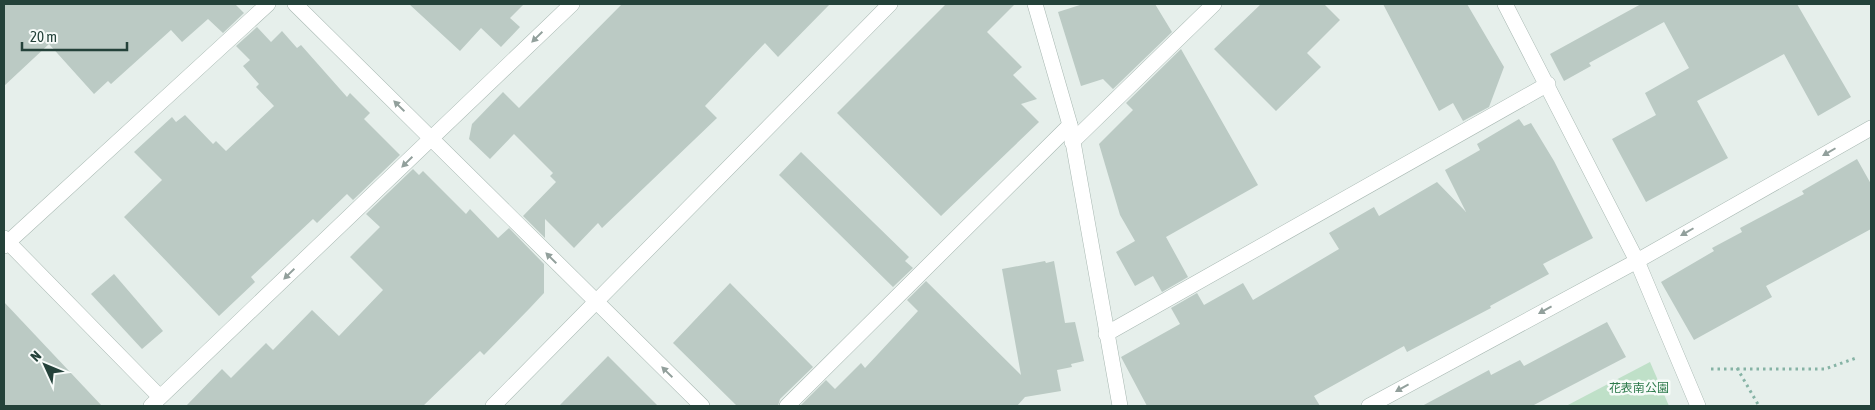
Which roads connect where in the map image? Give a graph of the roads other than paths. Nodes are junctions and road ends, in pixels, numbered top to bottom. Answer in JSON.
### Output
{"nodes":[{"id":1,"x":268,"y":4,"type":"edge"},
{"id":2,"x":295,"y":4,"type":"edge"},
{"id":3,"x":572,"y":4,"type":"edge"},
{"id":4,"x":890,"y":4,"type":"edge"},
{"id":5,"x":1035,"y":4,"type":"edge"},
{"id":6,"x":1214,"y":4,"type":"edge"},
{"id":7,"x":1505,"y":4,"type":"edge"},
{"id":8,"x":1548,"y":84,"type":"junction"},
{"id":9,"x":1070,"y":125,"type":"junction"},
{"id":10,"x":1871,"y":128,"type":"edge"},
{"id":11,"x":432,"y":138,"type":"junction"},
{"id":12,"x":1072,"y":142,"type":"junction"},
{"id":13,"x":5,"y":242,"type":"edge"},
{"id":14,"x":1637,"y":260,"type":"junction"},
{"id":15,"x":596,"y":303,"type":"junction"},
{"id":16,"x":1106,"y":334,"type":"junction"},
{"id":17,"x":156,"y":402,"type":"edge"},
{"id":18,"x":492,"y":406,"type":"edge"},
{"id":19,"x":702,"y":406,"type":"edge"},
{"id":20,"x":787,"y":406,"type":"edge"},
{"id":21,"x":1120,"y":406,"type":"edge"},
{"id":22,"x":1369,"y":406,"type":"edge"},
{"id":23,"x":1698,"y":406,"type":"edge"}],
"edges":[{"from":1,"to":13,"type":"street"},
{"from":11,"to":2,"type":"street","one_way":true},
{"from":3,"to":11,"type":"street","one_way":true},
{"from":4,"to":15,"type":"street"},
{"from":5,"to":9,"type":"street"},
{"from":6,"to":12,"type":"street"},
{"from":7,"to":8,"type":"street"},
{"from":8,"to":14,"type":"street"},
{"from":8,"to":16,"type":"street"},
{"from":9,"to":12,"type":"street"},
{"from":9,"to":20,"type":"street"},
{"from":10,"to":14,"type":"street","one_way":true},
{"from":15,"to":11,"type":"street","one_way":true},
{"from":11,"to":17,"type":"street","one_way":true},
{"from":12,"to":16,"type":"street"},
{"from":13,"to":17,"type":"street"},
{"from":14,"to":22,"type":"street","one_way":true},
{"from":14,"to":23,"type":"street"},
{"from":15,"to":18,"type":"street"},
{"from":19,"to":15,"type":"street","one_way":true},
{"from":16,"to":21,"type":"street"}]}
